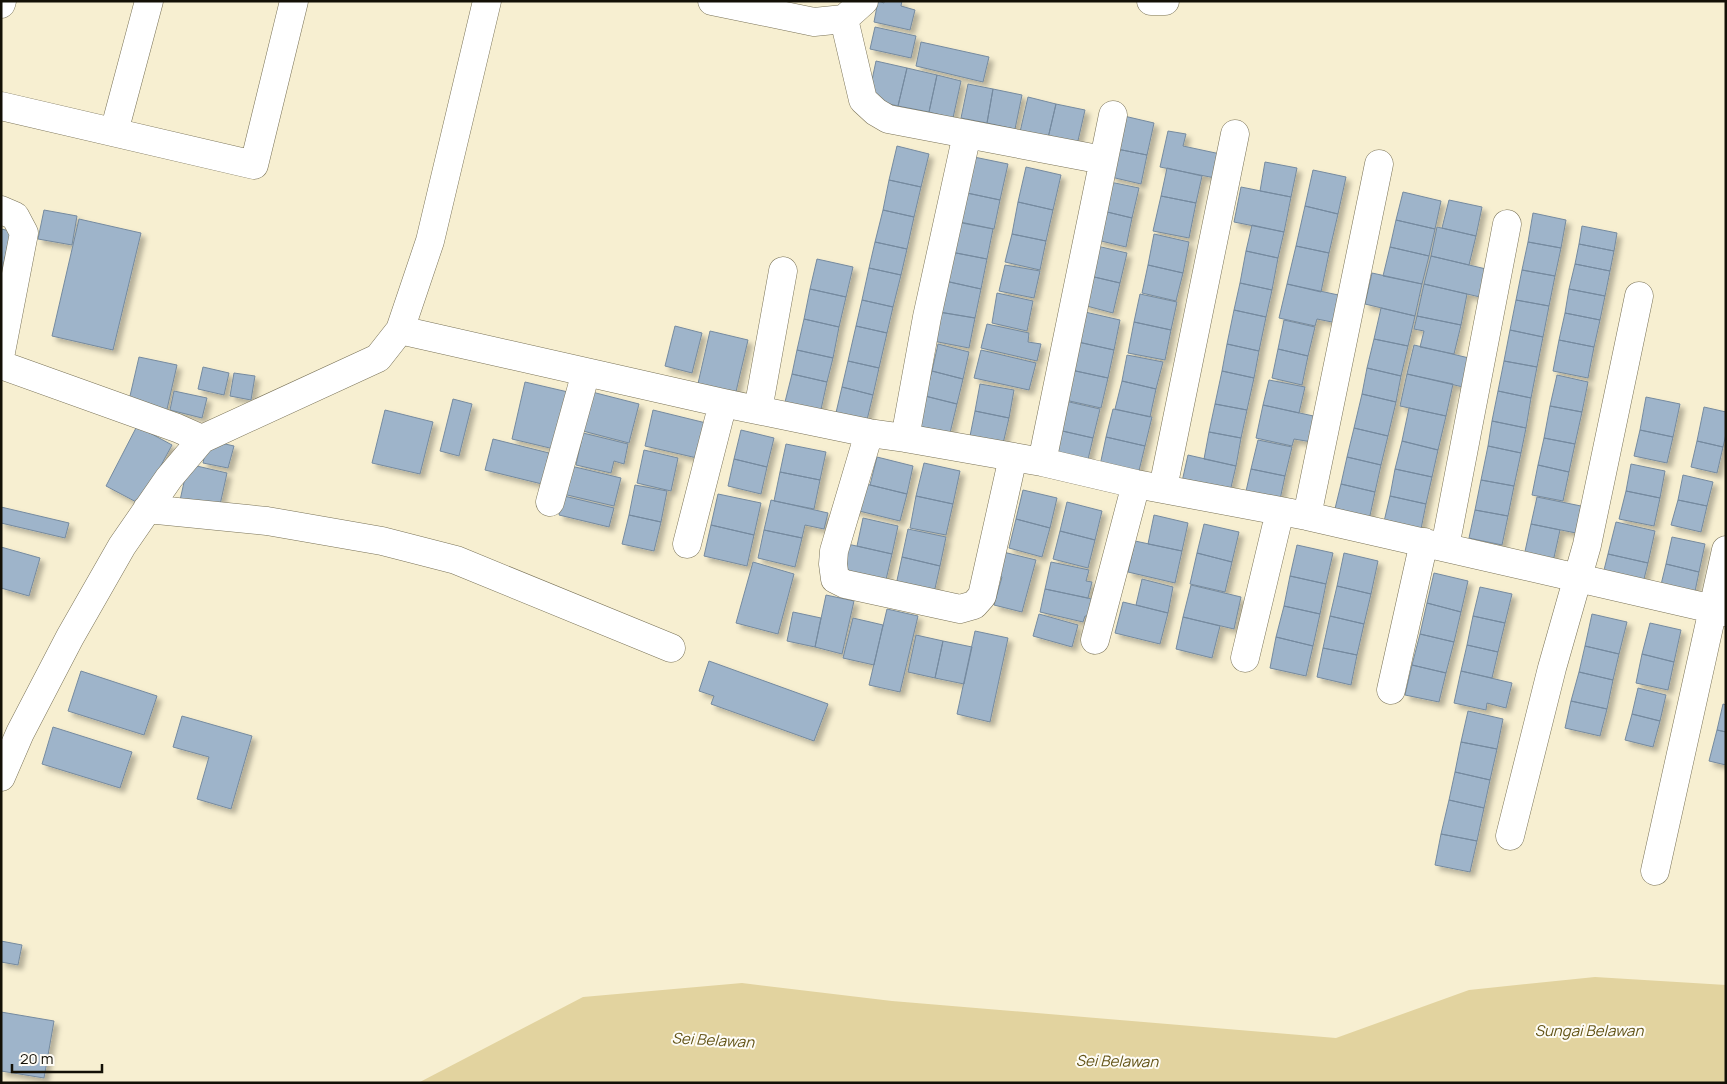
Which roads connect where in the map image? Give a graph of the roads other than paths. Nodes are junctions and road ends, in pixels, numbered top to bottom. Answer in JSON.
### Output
{"nodes":[{"id":1,"x":149,"y":1,"type":"edge"},
{"id":2,"x":294,"y":1,"type":"edge"},
{"id":3,"x":487,"y":1,"type":"edge"},
{"id":4,"x":712,"y":1,"type":"edge"},
{"id":5,"x":864,"y":1,"type":"edge"},
{"id":6,"x":1151,"y":1,"type":"edge"},
{"id":7,"x":1165,"y":1,"type":"edge"},
{"id":8,"x":844,"y":20,"type":"junction"},
{"id":9,"x":1,"y":106,"type":"edge"},
{"id":10,"x":1113,"y":115,"type":"dead end"},
{"id":11,"x":114,"y":132,"type":"junction"},
{"id":12,"x":967,"y":134,"type":"junction"},
{"id":13,"x":1235,"y":134,"type":"dead end"},
{"id":14,"x":1103,"y":160,"type":"junction"},
{"id":15,"x":1379,"y":164,"type":"dead end"},
{"id":16,"x":1,"y":210,"type":"edge"},
{"id":17,"x":1507,"y":224,"type":"dead end"},
{"id":18,"x":783,"y":272,"type":"dead end"},
{"id":19,"x":1639,"y":296,"type":"dead end"},
{"id":20,"x":400,"y":330,"type":"junction"},
{"id":21,"x":1,"y":352,"type":"edge"},
{"id":22,"x":1,"y":365,"type":"edge"},
{"id":23,"x":586,"y":372,"type":"junction"},
{"id":24,"x":723,"y":403,"type":"junction"},
{"id":25,"x":758,"y":410,"type":"junction"},
{"id":26,"x":869,"y":433,"type":"junction"},
{"id":27,"x":905,"y":438,"type":"junction"},
{"id":28,"x":202,"y":439,"type":"junction"},
{"id":29,"x":1013,"y":457,"type":"junction"},
{"id":30,"x":1042,"y":462,"type":"junction"},
{"id":31,"x":1136,"y":484,"type":"junction"},
{"id":32,"x":1163,"y":488,"type":"junction"},
{"id":33,"x":550,"y":502,"type":"dead end"},
{"id":34,"x":147,"y":510,"type":"junction"},
{"id":35,"x":1280,"y":510,"type":"junction"},
{"id":36,"x":1307,"y":516,"type":"junction"},
{"id":37,"x":687,"y":544,"type":"dead end"},
{"id":38,"x":1435,"y":545,"type":"junction"},
{"id":39,"x":1726,"y":550,"type":"edge"},
{"id":40,"x":1578,"y":577,"type":"junction"},
{"id":41,"x":1719,"y":610,"type":"edge"},
{"id":42,"x":1095,"y":640,"type":"dead end"},
{"id":43,"x":671,"y":648,"type":"dead end"},
{"id":44,"x":1245,"y":658,"type":"dead end"},
{"id":45,"x":1391,"y":690,"type":"dead end"},
{"id":46,"x":1,"y":777,"type":"edge"},
{"id":47,"x":1510,"y":836,"type":"dead end"},
{"id":48,"x":1655,"y":872,"type":"dead end"}],
"edges":[{"from":1,"to":11,"type":"street"},
{"from":2,"to":11,"type":"street"},
{"from":3,"to":20,"type":"street"},
{"from":4,"to":8,"type":"street"},
{"from":5,"to":8,"type":"street"},
{"from":6,"to":7,"type":"street"},
{"from":8,"to":12,"type":"street"},
{"from":9,"to":11,"type":"street"},
{"from":10,"to":14,"type":"street"},
{"from":12,"to":14,"type":"street"},
{"from":12,"to":27,"type":"street"},
{"from":13,"to":32,"type":"street"},
{"from":14,"to":30,"type":"street"},
{"from":15,"to":36,"type":"street"},
{"from":16,"to":21,"type":"street"},
{"from":17,"to":38,"type":"street"},
{"from":18,"to":25,"type":"street"},
{"from":19,"to":40,"type":"street"},
{"from":20,"to":23,"type":"street"},
{"from":20,"to":28,"type":"street"},
{"from":22,"to":28,"type":"street"},
{"from":23,"to":24,"type":"street"},
{"from":23,"to":33,"type":"street"},
{"from":24,"to":25,"type":"street"},
{"from":24,"to":37,"type":"street"},
{"from":25,"to":26,"type":"street"},
{"from":26,"to":27,"type":"street"},
{"from":26,"to":29,"type":"street"},
{"from":27,"to":29,"type":"street"},
{"from":28,"to":34,"type":"street"},
{"from":29,"to":30,"type":"street"},
{"from":30,"to":31,"type":"street"},
{"from":31,"to":32,"type":"street"},
{"from":31,"to":42,"type":"street"},
{"from":32,"to":35,"type":"street"},
{"from":34,"to":43,"type":"street"},
{"from":34,"to":46,"type":"street"},
{"from":35,"to":36,"type":"street"},
{"from":35,"to":44,"type":"street"},
{"from":36,"to":38,"type":"street"},
{"from":38,"to":40,"type":"street"},
{"from":38,"to":45,"type":"street"},
{"from":39,"to":41,"type":"street"},
{"from":40,"to":41,"type":"street"},
{"from":40,"to":47,"type":"street"},
{"from":41,"to":48,"type":"street"}]}
